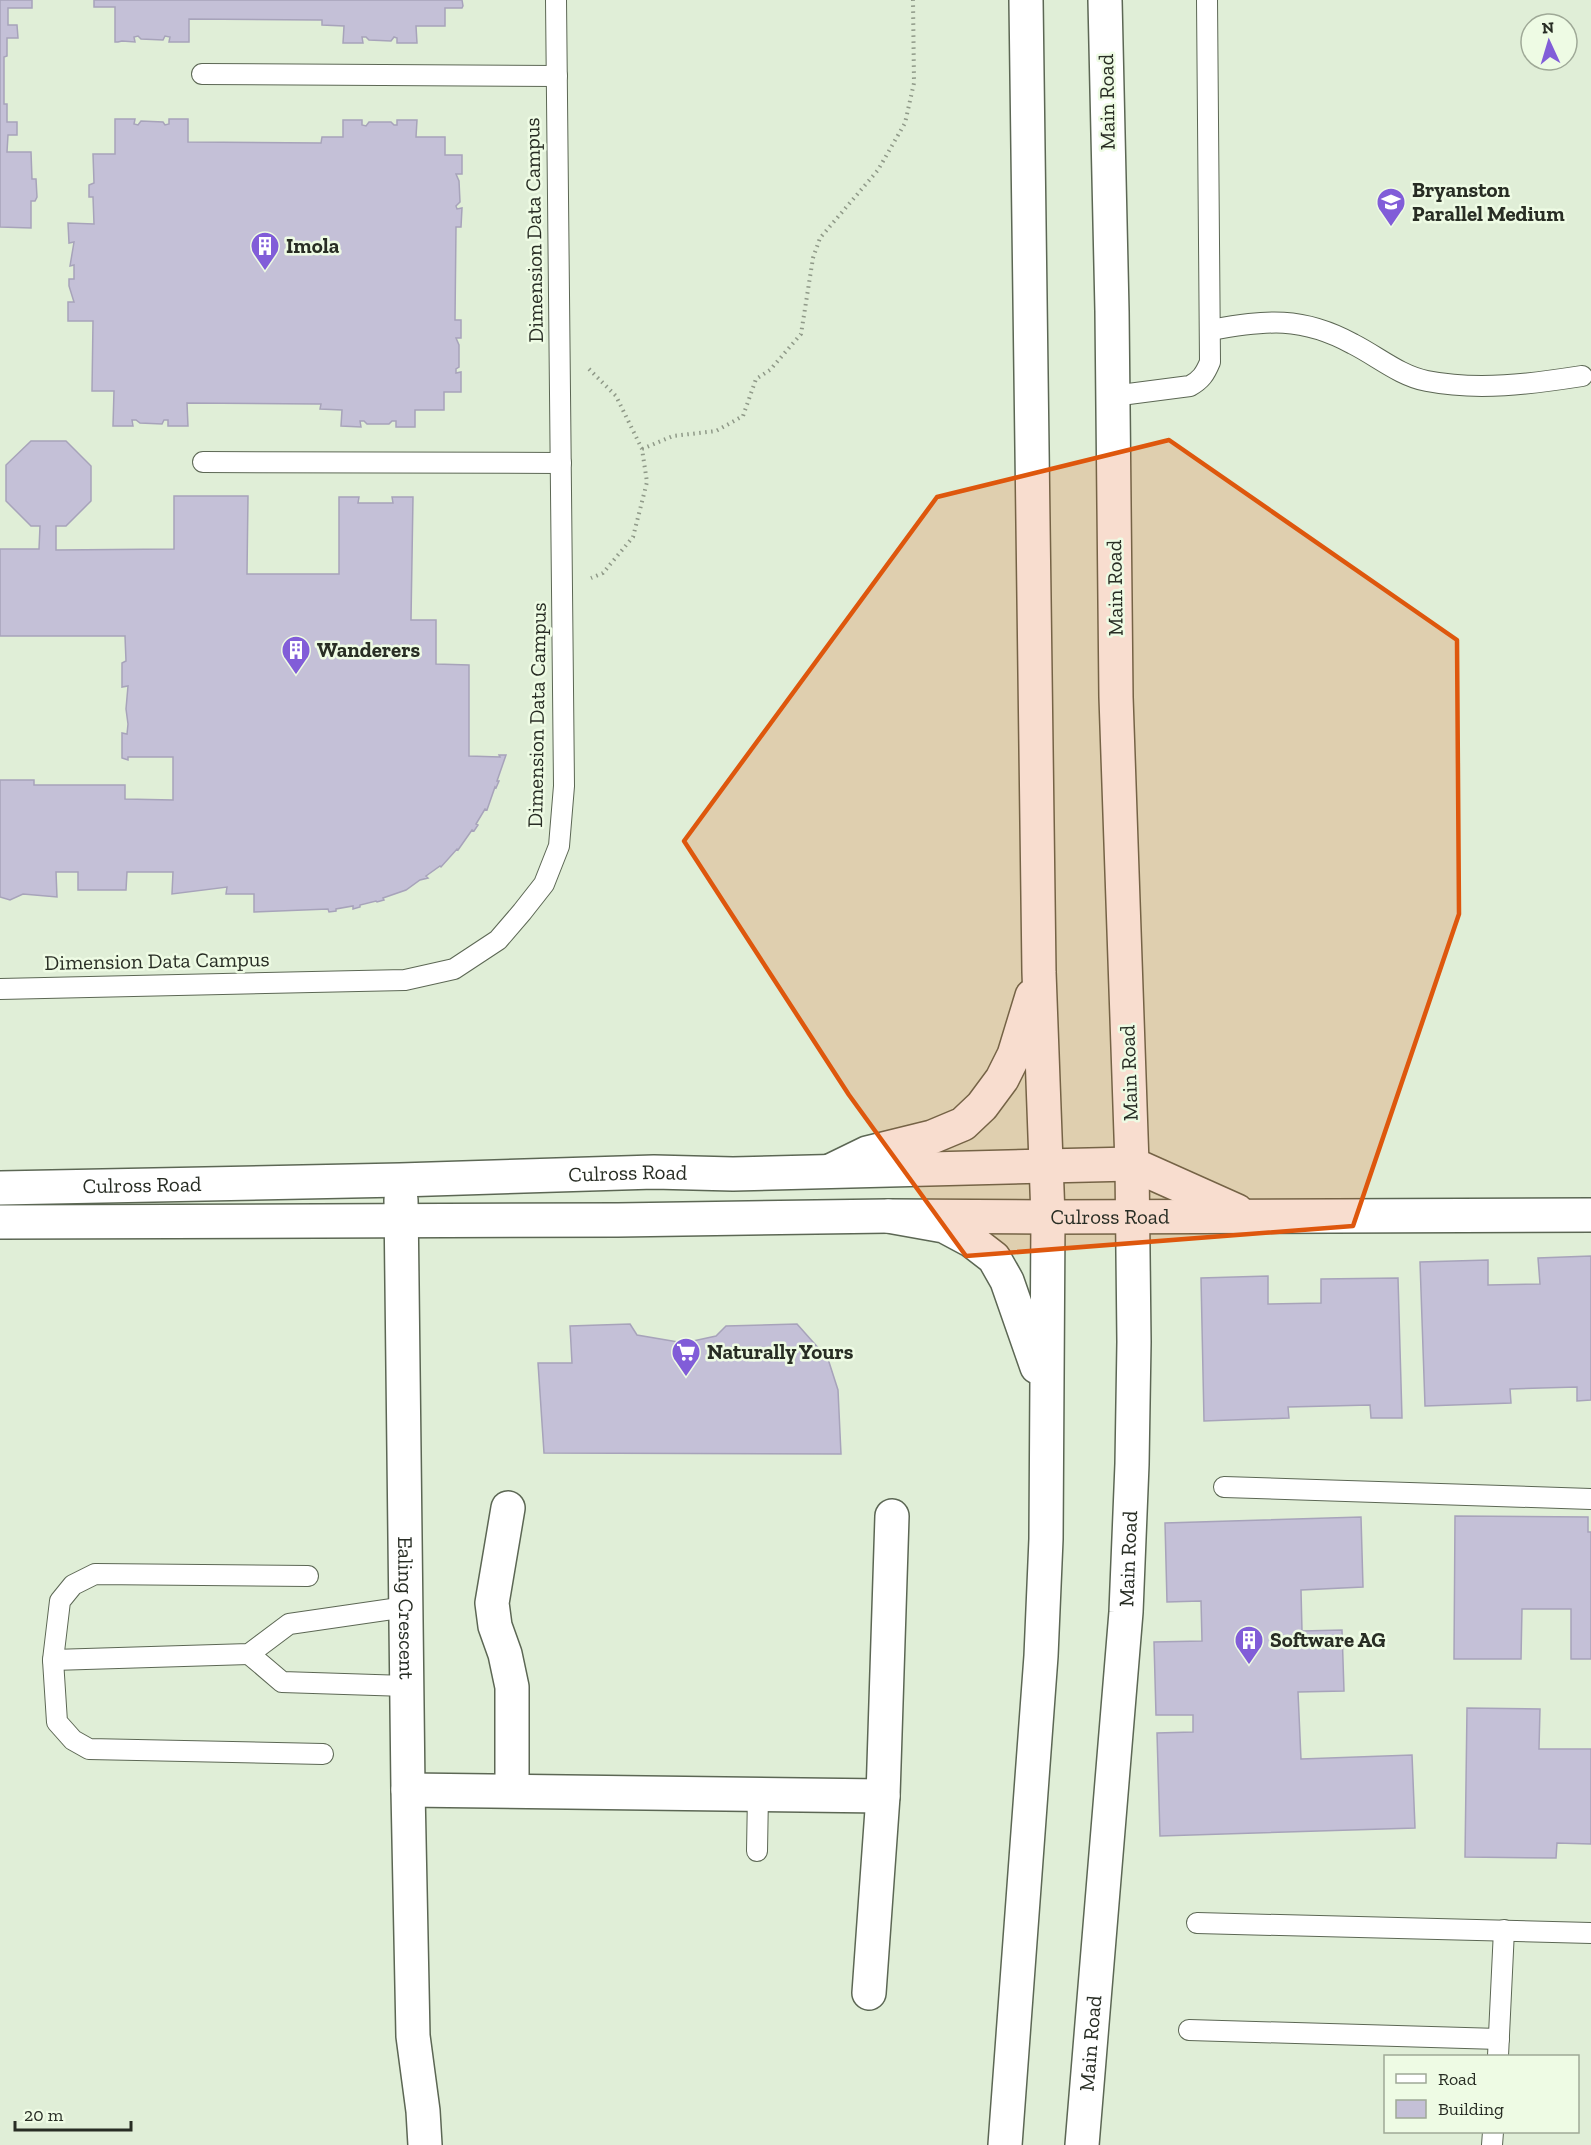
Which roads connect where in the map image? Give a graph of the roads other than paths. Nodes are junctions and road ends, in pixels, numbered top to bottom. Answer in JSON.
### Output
{"nodes":[{"id":1,"x":556,"y":0,"type":"edge"},
{"id":2,"x":1026,"y":0,"type":"edge"},
{"id":3,"x":1105,"y":0,"type":"edge"},
{"id":4,"x":1207,"y":0,"type":"edge"},
{"id":5,"x":202,"y":74,"type":"dead end"},
{"id":6,"x":557,"y":76,"type":"junction"},
{"id":7,"x":1211,"y":330,"type":"junction"},
{"id":8,"x":1582,"y":376,"type":"dead end"},
{"id":9,"x":1113,"y":396,"type":"junction"},
{"id":10,"x":203,"y":462,"type":"dead end"},
{"id":11,"x":561,"y":463,"type":"junction"},
{"id":12,"x":1039,"y":972,"type":"junction"},
{"id":13,"x":0,"y":989,"type":"edge"},
{"id":14,"x":1132,"y":1164,"type":"junction"},
{"id":15,"x":1046,"y":1167,"type":"junction"},
{"id":16,"x":830,"y":1171,"type":"junction"},
{"id":17,"x":400,"y":1180,"type":"junction"},
{"id":18,"x":0,"y":1188,"type":"edge"},
{"id":19,"x":1591,"y":1215,"type":"edge"},
{"id":20,"x":888,"y":1216,"type":"junction"},
{"id":21,"x":1247,"y":1216,"type":"junction"},
{"id":22,"x":1048,"y":1217,"type":"junction"},
{"id":23,"x":1133,"y":1217,"type":"junction"},
{"id":24,"x":402,"y":1221,"type":"junction"},
{"id":25,"x":0,"y":1222,"type":"edge"},
{"id":26,"x":1047,"y":1397,"type":"junction"},
{"id":27,"x":1224,"y":1487,"type":"dead end"},
{"id":28,"x":1591,"y":1499,"type":"edge"},
{"id":29,"x":508,"y":1508,"type":"dead end"},
{"id":30,"x":892,"y":1516,"type":"dead end"},
{"id":31,"x":308,"y":1576,"type":"dead end"},
{"id":32,"x":406,"y":1606,"type":"junction"},
{"id":33,"x":249,"y":1654,"type":"junction"},
{"id":34,"x":53,"y":1660,"type":"junction"},
{"id":35,"x":406,"y":1686,"type":"junction"},
{"id":36,"x":323,"y":1754,"type":"dead end"},
{"id":37,"x":408,"y":1790,"type":"junction"},
{"id":38,"x":512,"y":1790,"type":"junction"},
{"id":39,"x":758,"y":1794,"type":"junction"},
{"id":40,"x":883,"y":1796,"type":"junction"},
{"id":41,"x":757,"y":1851,"type":"dead end"},
{"id":42,"x":1197,"y":1923,"type":"dead end"},
{"id":43,"x":1504,"y":1930,"type":"junction"},
{"id":44,"x":1591,"y":1933,"type":"edge"},
{"id":45,"x":869,"y":1993,"type":"dead end"},
{"id":46,"x":1189,"y":2030,"type":"dead end"},
{"id":47,"x":1499,"y":2048,"type":"edge"},
{"id":48,"x":425,"y":2145,"type":"edge"},
{"id":49,"x":1005,"y":2145,"type":"edge"},
{"id":50,"x":1082,"y":2145,"type":"edge"}],
"edges":[{"from":1,"to":6,"type":"lane","name":"Dimension Data Campus"},
{"from":2,"to":12,"type":"street"},
{"from":3,"to":9,"type":"street","name":"Main Road"},
{"from":4,"to":7,"type":"lane"},
{"from":5,"to":6,"type":"lane"},
{"from":6,"to":11,"type":"lane","name":"Dimension Data Campus"},
{"from":7,"to":8,"type":"lane"},
{"from":7,"to":9,"type":"lane"},
{"from":9,"to":14,"type":"street","name":"Main Road"},
{"from":10,"to":11,"type":"lane"},
{"from":11,"to":13,"type":"lane","name":"Dimension Data Campus"},
{"from":12,"to":15,"type":"street"},
{"from":12,"to":16,"type":"street"},
{"from":14,"to":15,"type":"street","name":"Culross Road"},
{"from":14,"to":21,"type":"street","name":"Culross Road"},
{"from":14,"to":23,"type":"street","name":"Main Road"},
{"from":15,"to":16,"type":"street","name":"Culross Road"},
{"from":15,"to":22,"type":"street"},
{"from":16,"to":17,"type":"street","name":"Culross Road"},
{"from":17,"to":18,"type":"street","name":"Culross Road"},
{"from":17,"to":24,"type":"street","name":"Ealing Crescent"},
{"from":19,"to":21,"type":"street","name":"Culross Road"},
{"from":20,"to":22,"type":"street","name":"Culross Road"},
{"from":20,"to":24,"type":"street","name":"Culross Road"},
{"from":20,"to":26,"type":"street"},
{"from":21,"to":23,"type":"street","name":"Culross Road"},
{"from":22,"to":23,"type":"street","name":"Culross Road"},
{"from":22,"to":26,"type":"street"},
{"from":23,"to":50,"type":"street","name":"Main Road"},
{"from":24,"to":25,"type":"street","name":"Culross Road"},
{"from":24,"to":32,"type":"street","name":"Ealing Crescent"},
{"from":26,"to":49,"type":"street"},
{"from":27,"to":28,"type":"lane"},
{"from":29,"to":38,"type":"street"},
{"from":30,"to":40,"type":"street"},
{"from":31,"to":34,"type":"lane"},
{"from":32,"to":33,"type":"lane"},
{"from":32,"to":35,"type":"street","name":"Ealing Crescent"},
{"from":33,"to":34,"type":"lane"},
{"from":33,"to":35,"type":"lane"},
{"from":34,"to":36,"type":"lane"},
{"from":35,"to":37,"type":"street","name":"Ealing Crescent"},
{"from":37,"to":38,"type":"street"},
{"from":37,"to":48,"type":"street","name":"Ealing Crescent"},
{"from":38,"to":39,"type":"street"},
{"from":39,"to":40,"type":"street"},
{"from":39,"to":41,"type":"lane"},
{"from":40,"to":45,"type":"street"},
{"from":42,"to":43,"type":"lane"},
{"from":43,"to":44,"type":"lane"},
{"from":43,"to":47,"type":"lane"},
{"from":46,"to":47,"type":"lane"}]}
